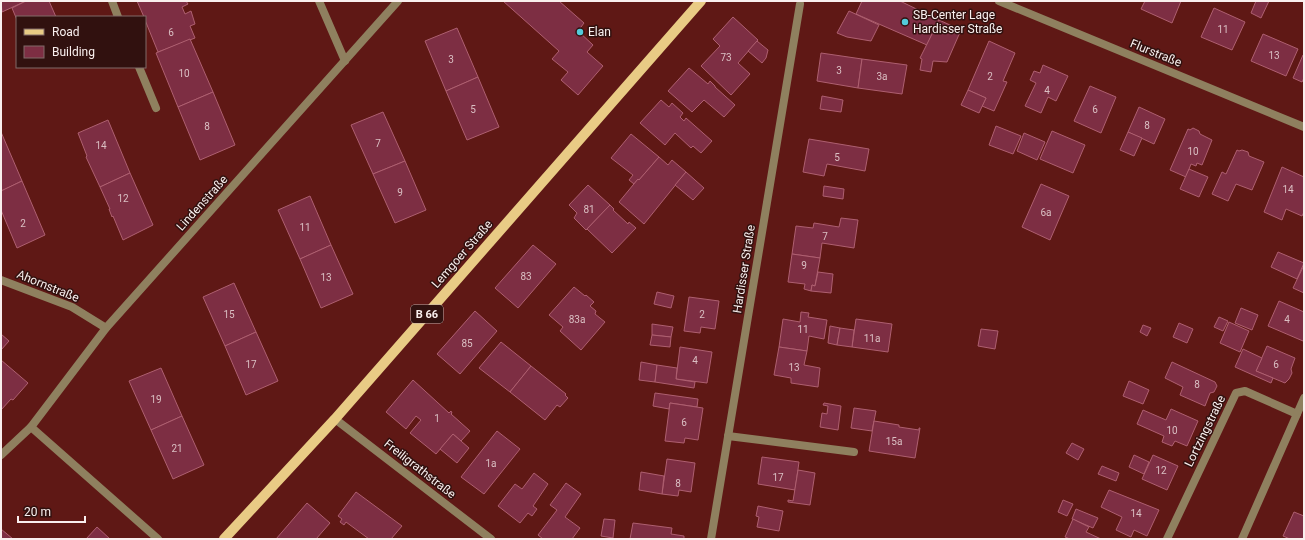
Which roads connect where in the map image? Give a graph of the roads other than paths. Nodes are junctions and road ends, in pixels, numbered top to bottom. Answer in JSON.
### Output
{"nodes":[{"id":1,"x":112,"y":1,"type":"edge"},
{"id":2,"x":319,"y":1,"type":"edge"},
{"id":3,"x":398,"y":1,"type":"edge"},
{"id":4,"x":701,"y":1,"type":"edge"},
{"id":5,"x":999,"y":1,"type":"edge"},
{"id":6,"x":800,"y":4,"type":"dead end"},
{"id":7,"x":118,"y":16,"type":"edge"},
{"id":8,"x":345,"y":61,"type":"junction"},
{"id":9,"x":139,"y":68,"type":"edge"},
{"id":10,"x":156,"y":108,"type":"dead end"},
{"id":11,"x":1304,"y":127,"type":"edge"},
{"id":12,"x":1,"y":280,"type":"edge"},
{"id":13,"x":106,"y":328,"type":"junction"},
{"id":14,"x":1304,"y":398,"type":"edge"},
{"id":15,"x":1297,"y":414,"type":"junction"},
{"id":16,"x":335,"y":419,"type":"junction"},
{"id":17,"x":31,"y":427,"type":"junction"},
{"id":18,"x":728,"y":436,"type":"junction"},
{"id":19,"x":854,"y":452,"type":"dead end"},
{"id":20,"x":1,"y":455,"type":"edge"},
{"id":21,"x":158,"y":539,"type":"edge"},
{"id":22,"x":224,"y":539,"type":"edge"},
{"id":23,"x":491,"y":539,"type":"edge"},
{"id":24,"x":711,"y":539,"type":"edge"},
{"id":25,"x":1167,"y":539,"type":"edge"},
{"id":26,"x":1242,"y":539,"type":"edge"}],
"edges":[{"from":1,"to":7,"type":"street"},
{"from":2,"to":8,"type":"street"},
{"from":3,"to":8,"type":"street","name":"Lindenstraße"},
{"from":4,"to":16,"type":"main road","name":"Lemgoer Straße","number":"B 66"},
{"from":5,"to":11,"type":"street","name":"Flurstraße"},
{"from":6,"to":18,"type":"street","name":"Hardisser Straße"},
{"from":8,"to":13,"type":"street","name":"Lindenstraße"},
{"from":9,"to":10,"type":"street"},
{"from":12,"to":13,"type":"street","name":"Ahornstraße"},
{"from":13,"to":17,"type":"street","name":"Lindenstraße"},
{"from":14,"to":15,"type":"street"},
{"from":15,"to":25,"type":"street","name":"Lortzingstraße"},
{"from":15,"to":26,"type":"street"},
{"from":16,"to":22,"type":"main road","name":"Lemgoer Straße","number":"B 66"},
{"from":16,"to":23,"type":"street","name":"Freiligrathstraße"},
{"from":17,"to":20,"type":"street","name":"Lindenstraße"},
{"from":17,"to":21,"type":"street"},
{"from":18,"to":19,"type":"street"},
{"from":18,"to":24,"type":"street","name":"Hardisser Straße"}]}
